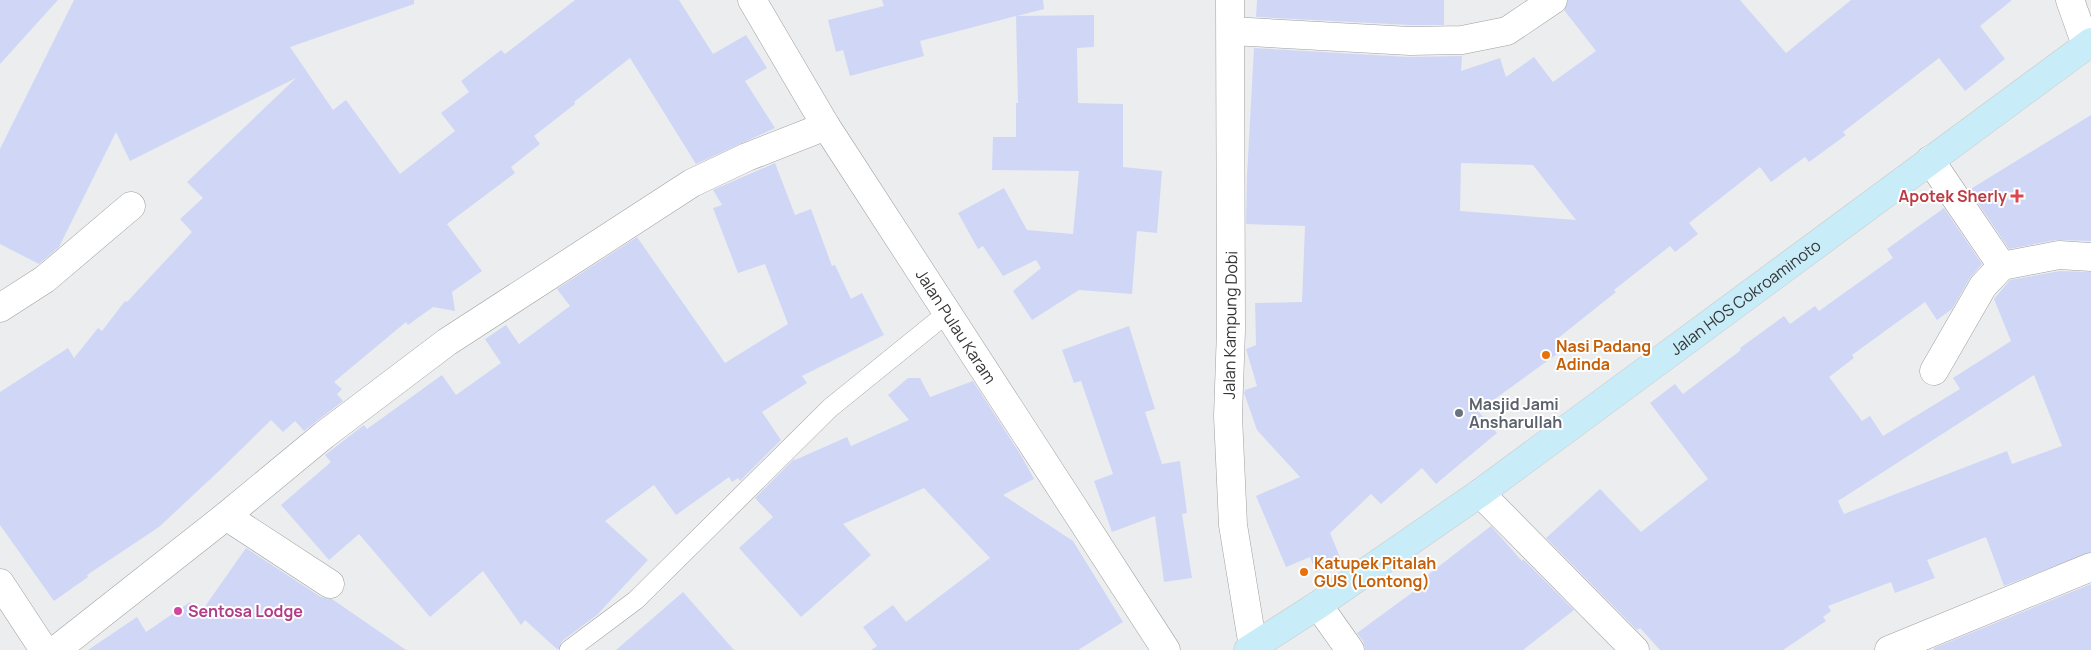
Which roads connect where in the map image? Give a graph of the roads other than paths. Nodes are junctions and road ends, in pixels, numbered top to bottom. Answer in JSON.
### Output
{"nodes":[{"id":1,"x":752,"y":0,"type":"edge"},
{"id":2,"x":1230,"y":0,"type":"edge"},
{"id":3,"x":1553,"y":0,"type":"edge"},
{"id":4,"x":2070,"y":0,"type":"edge"},
{"id":5,"x":1231,"y":31,"type":"junction"},
{"id":6,"x":2088,"y":44,"type":"edge"},
{"id":7,"x":826,"y":126,"type":"junction"},
{"id":8,"x":1930,"y":160,"type":"junction"},
{"id":9,"x":130,"y":206,"type":"dead end"},
{"id":10,"x":2091,"y":257,"type":"edge"},
{"id":11,"x":2002,"y":266,"type":"junction"},
{"id":12,"x":0,"y":308,"type":"edge"},
{"id":13,"x":946,"y":314,"type":"junction"},
{"id":14,"x":1934,"y":370,"type":"dead end"},
{"id":15,"x":1480,"y":493,"type":"junction"},
{"id":16,"x":226,"y":516,"type":"junction"},
{"id":17,"x":2091,"y":567,"type":"edge"},
{"id":18,"x":0,"y":583,"type":"edge"},
{"id":19,"x":330,"y":584,"type":"dead end"},
{"id":20,"x":1318,"y":605,"type":"junction"},
{"id":21,"x":1250,"y":649,"type":"edge"},
{"id":22,"x":44,"y":650,"type":"edge"},
{"id":23,"x":56,"y":650,"type":"edge"},
{"id":24,"x":569,"y":650,"type":"edge"},
{"id":25,"x":1166,"y":650,"type":"edge"},
{"id":26,"x":1350,"y":650,"type":"edge"},
{"id":27,"x":1635,"y":650,"type":"edge"},
{"id":28,"x":1889,"y":650,"type":"edge"}],
"edges":[{"from":1,"to":7,"type":"street","name":"Jalan Pulau Karam"},
{"from":2,"to":5,"type":"street","name":"Jalan Kampung Dobi"},
{"from":3,"to":5,"type":"street"},
{"from":4,"to":6,"type":"street"},
{"from":5,"to":21,"type":"street","name":"Jalan Kampung Dobi"},
{"from":6,"to":8,"type":"main road","name":"Jalan HOS Cokroaminoto"},
{"from":7,"to":13,"type":"street","name":"Jalan Pulau Karam"},
{"from":7,"to":16,"type":"street"},
{"from":8,"to":11,"type":"street"},
{"from":8,"to":15,"type":"main road","name":"Jalan HOS Cokroaminoto"},
{"from":9,"to":12,"type":"street"},
{"from":10,"to":11,"type":"street"},
{"from":11,"to":14,"type":"street"},
{"from":13,"to":24,"type":"lane"},
{"from":13,"to":25,"type":"street","name":"Jalan Pulau Karam"},
{"from":15,"to":20,"type":"main road","name":"Jalan HOS Cokroaminoto"},
{"from":15,"to":27,"type":"street"},
{"from":16,"to":19,"type":"street"},
{"from":16,"to":23,"type":"street"},
{"from":17,"to":28,"type":"street"},
{"from":18,"to":22,"type":"street"},
{"from":20,"to":21,"type":"main road","name":"Jalan HOS Cokroaminoto"},
{"from":20,"to":26,"type":"street"}]}
